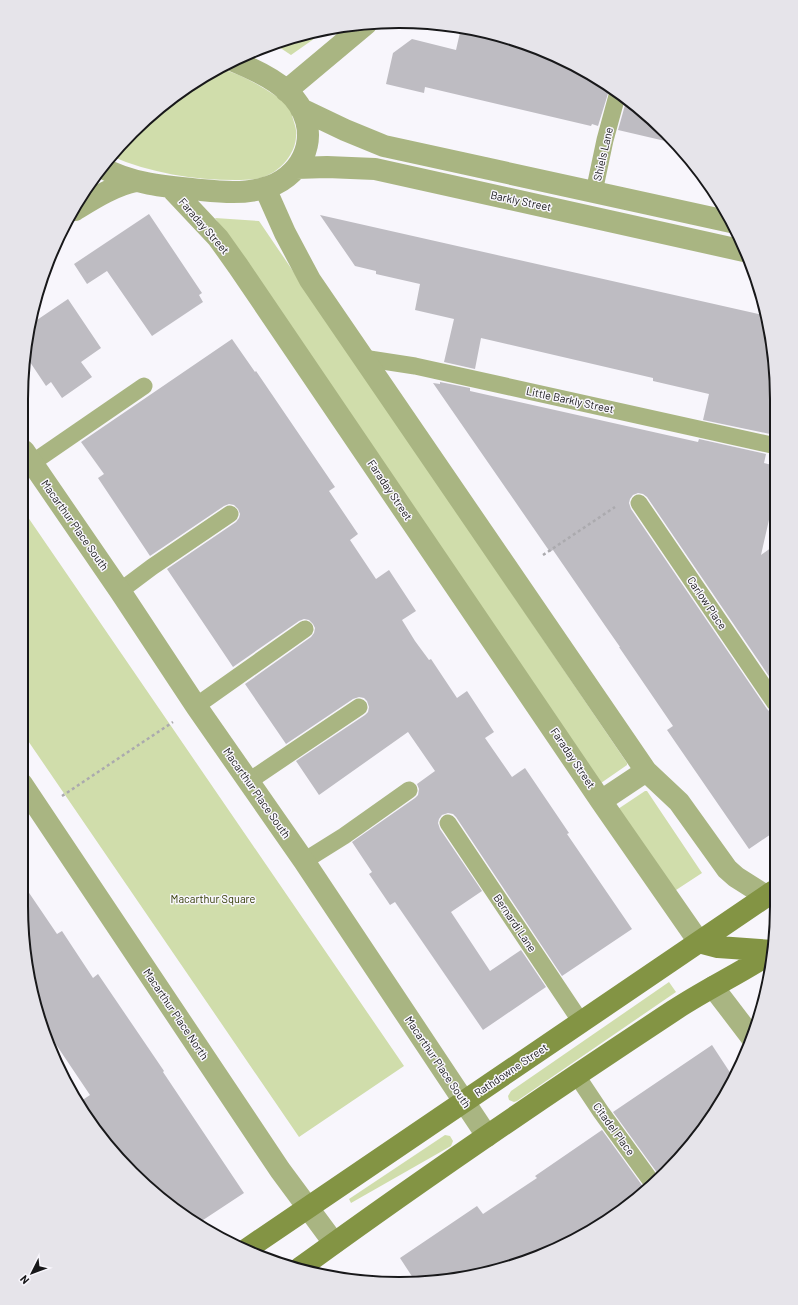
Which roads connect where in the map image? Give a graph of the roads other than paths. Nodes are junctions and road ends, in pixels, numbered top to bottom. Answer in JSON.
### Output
{"nodes":[{"id":1,"x":358,"y":30,"type":"edge"},
{"id":2,"x":240,"y":64,"type":"edge"},
{"id":3,"x":286,"y":91,"type":"junction"},
{"id":4,"x":616,"y":99,"type":"edge"},
{"id":5,"x":300,"y":109,"type":"junction"},
{"id":6,"x":296,"y":168,"type":"junction"},
{"id":7,"x":108,"y":170,"type":"edge"},
{"id":8,"x":136,"y":181,"type":"junction"},
{"id":9,"x":170,"y":187,"type":"junction"},
{"id":10,"x":264,"y":188,"type":"junction"},
{"id":11,"x":594,"y":192,"type":"junction"},
{"id":12,"x":83,"y":206,"type":"edge"},
{"id":13,"x":589,"y":216,"type":"junction"},
{"id":14,"x":724,"y":220,"type":"edge"},
{"id":15,"x":739,"y":250,"type":"edge"},
{"id":16,"x":363,"y":358,"type":"junction"},
{"id":17,"x":144,"y":386,"type":"dead end"},
{"id":18,"x":770,"y":445,"type":"edge"},
{"id":19,"x":28,"y":457,"type":"edge"},
{"id":20,"x":639,"y":503,"type":"road end"},
{"id":21,"x":230,"y":514,"type":"dead end"},
{"id":22,"x":120,"y":591,"type":"junction"},
{"id":23,"x":305,"y":629,"type":"dead end"},
{"id":24,"x":770,"y":696,"type":"edge"},
{"id":25,"x":196,"y":706,"type":"junction"},
{"id":26,"x":359,"y":707,"type":"dead end"},
{"id":27,"x":646,"y":771,"type":"junction"},
{"id":28,"x":249,"y":781,"type":"junction"},
{"id":29,"x":409,"y":790,"type":"dead end"},
{"id":30,"x":28,"y":793,"type":"edge"},
{"id":31,"x":602,"y":801,"type":"junction"},
{"id":32,"x":448,"y":823,"type":"dead end"},
{"id":33,"x":304,"y":861,"type":"junction"},
{"id":34,"x":770,"y":893,"type":"edge"},
{"id":35,"x":699,"y":942,"type":"junction"},
{"id":36,"x":767,"y":951,"type":"edge"},
{"id":37,"x":767,"y":956,"type":"edge"},
{"id":38,"x":713,"y":987,"type":"junction"},
{"id":39,"x":581,"y":1022,"type":"junction"},
{"id":40,"x":748,"y":1032,"type":"edge"},
{"id":41,"x":577,"y":1076,"type":"junction"},
{"id":42,"x":464,"y":1102,"type":"junction"},
{"id":43,"x":488,"y":1136,"type":"junction"},
{"id":44,"x":650,"y":1179,"type":"edge"},
{"id":45,"x":309,"y":1207,"type":"junction"},
{"id":46,"x":334,"y":1243,"type":"junction"},
{"id":47,"x":251,"y":1246,"type":"edge"},
{"id":48,"x":305,"y":1264,"type":"edge"}],
"edges":[{"from":1,"to":3,"type":"street"},
{"from":2,"to":3,"type":"street"},
{"from":3,"to":5,"type":"street"},
{"from":4,"to":11,"type":"lane","name":"Shiels Lane"},
{"from":5,"to":6,"type":"street"},
{"from":5,"to":11,"type":"street"},
{"from":6,"to":10,"type":"street"},
{"from":6,"to":13,"type":"street","name":"Barkly Street"},
{"from":7,"to":8,"type":"street"},
{"from":8,"to":9,"type":"street"},
{"from":8,"to":12,"type":"street"},
{"from":9,"to":10,"type":"street"},
{"from":9,"to":31,"type":"street","name":"Faraday Street"},
{"from":10,"to":16,"type":"street"},
{"from":11,"to":13,"type":"street","name":"Shiels Lane"},
{"from":11,"to":14,"type":"street"},
{"from":13,"to":15,"type":"street","name":"Barkly Street"},
{"from":16,"to":18,"type":"lane","name":"Little Barkly Street"},
{"from":16,"to":27,"type":"street"},
{"from":17,"to":19,"type":"lane"},
{"from":19,"to":22,"type":"street","name":"Macarthur Place South"},
{"from":20,"to":24,"type":"lane","name":"Carlow Place"},
{"from":21,"to":22,"type":"lane"},
{"from":22,"to":25,"type":"street","name":"Macarthur Place South"},
{"from":23,"to":25,"type":"lane"},
{"from":25,"to":28,"type":"street","name":"Macarthur Place South"},
{"from":26,"to":28,"type":"lane"},
{"from":27,"to":31,"type":"street"},
{"from":27,"to":34,"type":"street"},
{"from":28,"to":33,"type":"street","name":"Macarthur Place South"},
{"from":29,"to":33,"type":"lane"},
{"from":30,"to":45,"type":"street","name":"Macarthur Place North"},
{"from":31,"to":35,"type":"street","name":"Faraday Street"},
{"from":32,"to":39,"type":"lane","name":"Bernardi Lane"},
{"from":33,"to":42,"type":"street","name":"Macarthur Place South"},
{"from":34,"to":35,"type":"main road","name":"Rathdowne Street"},
{"from":35,"to":36,"type":"main road"},
{"from":35,"to":39,"type":"main road","name":"Rathdowne Street"},
{"from":37,"to":38,"type":"main road"},
{"from":38,"to":40,"type":"street"},
{"from":38,"to":41,"type":"main road"},
{"from":39,"to":42,"type":"main road","name":"Rathdowne Street"},
{"from":41,"to":43,"type":"main road"},
{"from":41,"to":44,"type":"lane","name":"Citadel Place"},
{"from":42,"to":43,"type":"street","name":"Macarthur Place South"},
{"from":42,"to":45,"type":"main road","name":"Rathdowne Street"},
{"from":43,"to":46,"type":"main road"},
{"from":45,"to":46,"type":"street","name":"Macarthur Place North"},
{"from":45,"to":47,"type":"main road","name":"Rathdowne Street"},
{"from":46,"to":48,"type":"main road"}]}
